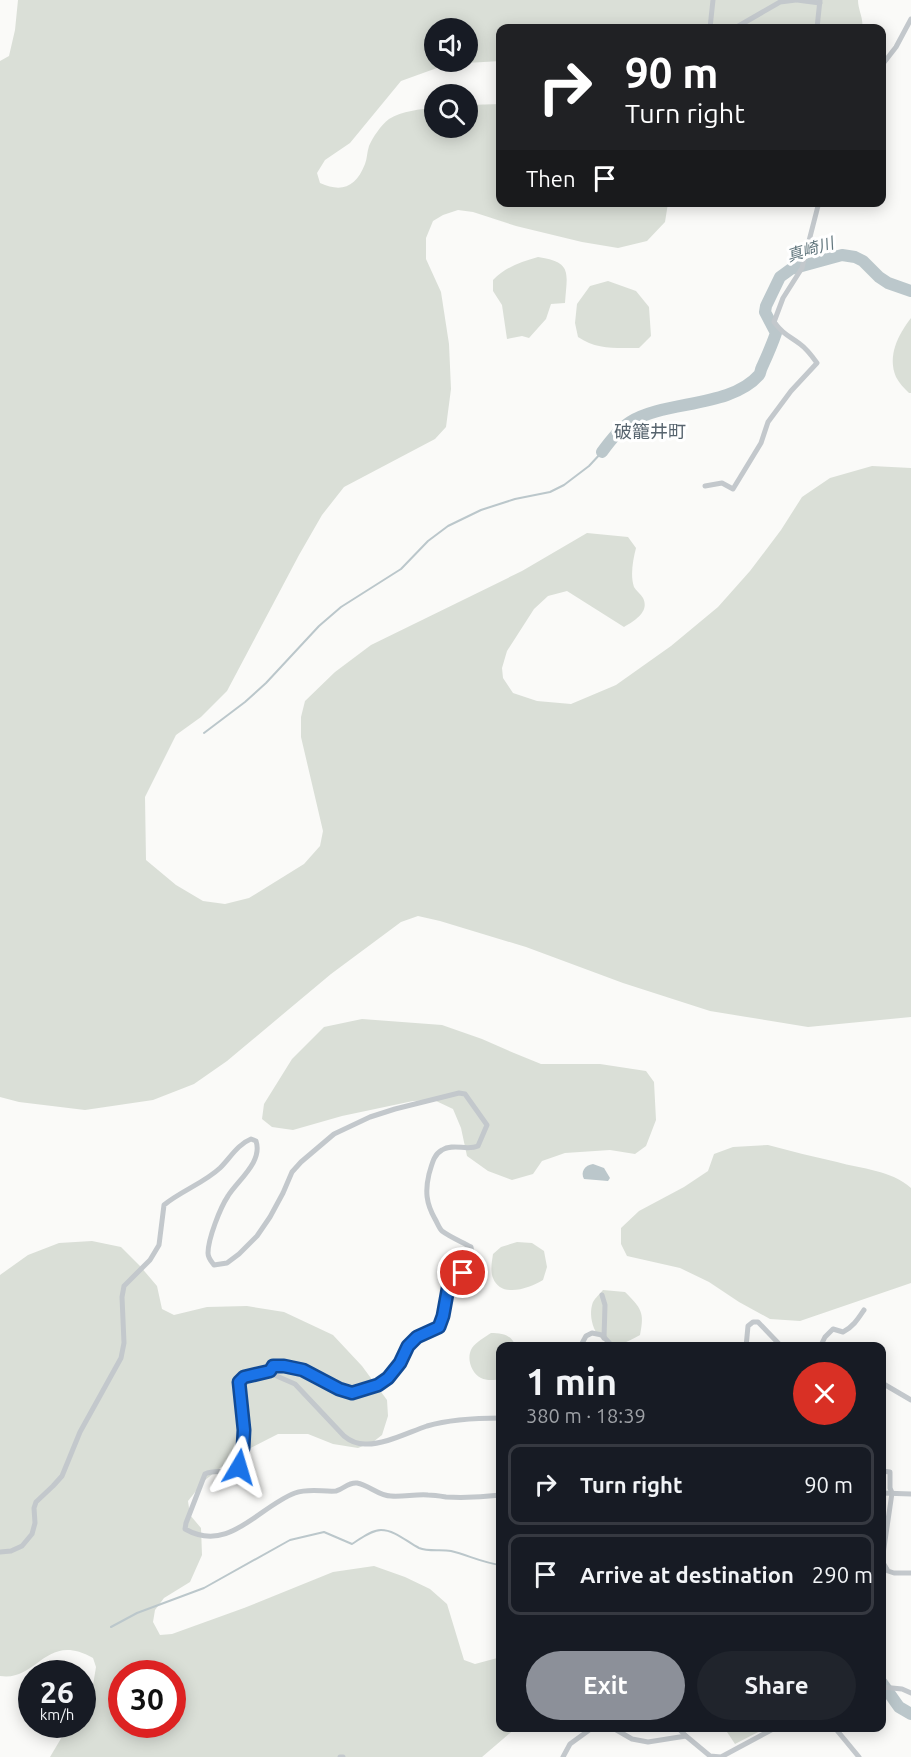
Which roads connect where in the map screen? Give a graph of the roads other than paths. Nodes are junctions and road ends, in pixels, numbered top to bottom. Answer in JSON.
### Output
{"nodes":[{"id":1,"x":713,"y":0,"type":"edge"},
{"id":2,"x":796,"y":0,"type":"edge"},
{"id":3,"x":820,"y":2,"type":"edge"},
{"id":4,"x":911,"y":19,"type":"edge"},
{"id":5,"x":712,"y":24,"type":"edge"},
{"id":6,"x":742,"y":24,"type":"edge"},
{"id":7,"x":817,"y":24,"type":"edge"},
{"id":8,"x":886,"y":60,"type":"edge"},
{"id":9,"x":818,"y":207,"type":"edge"},
{"id":10,"x":705,"y":486,"type":"dead end"},
{"id":11,"x":602,"y":1295,"type":"dead end"},
{"id":12,"x":864,"y":1310,"type":"dead end"},
{"id":13,"x":604,"y":1338,"type":"junction"},
{"id":14,"x":583,"y":1342,"type":"edge"},
{"id":15,"x":608,"y":1342,"type":"edge"},
{"id":16,"x":746,"y":1342,"type":"edge"},
{"id":17,"x":777,"y":1342,"type":"edge"},
{"id":18,"x":822,"y":1342,"type":"edge"},
{"id":19,"x":270,"y":1371,"type":"junction"},
{"id":20,"x":886,"y":1385,"type":"edge"},
{"id":21,"x":911,"y":1400,"type":"edge"},
{"id":22,"x":496,"y":1418,"type":"edge"},
{"id":23,"x":886,"y":1472,"type":"edge"},
{"id":24,"x":886,"y":1493,"type":"edge"},
{"id":25,"x":892,"y":1493,"type":"junction"},
{"id":26,"x":911,"y":1494,"type":"edge"},
{"id":27,"x":496,"y":1496,"type":"edge"},
{"id":28,"x":886,"y":1534,"type":"edge"},
{"id":29,"x":0,"y":1552,"type":"edge"},
{"id":30,"x":886,"y":1568,"type":"edge"},
{"id":31,"x":911,"y":1573,"type":"edge"},
{"id":32,"x":886,"y":1687,"type":"edge"},
{"id":33,"x":911,"y":1693,"type":"edge"},
{"id":34,"x":586,"y":1732,"type":"edge"},
{"id":35,"x":619,"y":1732,"type":"edge"},
{"id":36,"x":682,"y":1732,"type":"edge"},
{"id":37,"x":768,"y":1732,"type":"edge"},
{"id":38,"x":838,"y":1732,"type":"edge"},
{"id":39,"x":686,"y":1736,"type":"junction"},
{"id":40,"x":563,"y":1757,"type":"edge"},
{"id":41,"x":859,"y":1757,"type":"edge"}],
"edges":[{"from":1,"to":5,"type":"street"},
{"from":2,"to":3,"type":"street"},
{"from":2,"to":6,"type":"street"},
{"from":3,"to":7,"type":"street"},
{"from":4,"to":8,"type":"street"},
{"from":9,"to":10,"type":"street"},
{"from":11,"to":13,"type":"street"},
{"from":12,"to":18,"type":"street"},
{"from":13,"to":14,"type":"street"},
{"from":13,"to":15,"type":"street"},
{"from":16,"to":17,"type":"street"},
{"from":19,"to":22,"type":"street"},
{"from":19,"to":27,"type":"street"},
{"from":19,"to":29,"type":"street"},
{"from":20,"to":21,"type":"street"},
{"from":23,"to":25,"type":"street"},
{"from":24,"to":25,"type":"street"},
{"from":25,"to":26,"type":"street"},
{"from":25,"to":28,"type":"street"},
{"from":30,"to":31,"type":"street"},
{"from":32,"to":33,"type":"street"},
{"from":34,"to":40,"type":"street"},
{"from":35,"to":39,"type":"street"},
{"from":36,"to":39,"type":"street"},
{"from":37,"to":39,"type":"street"},
{"from":38,"to":41,"type":"street"}]}
